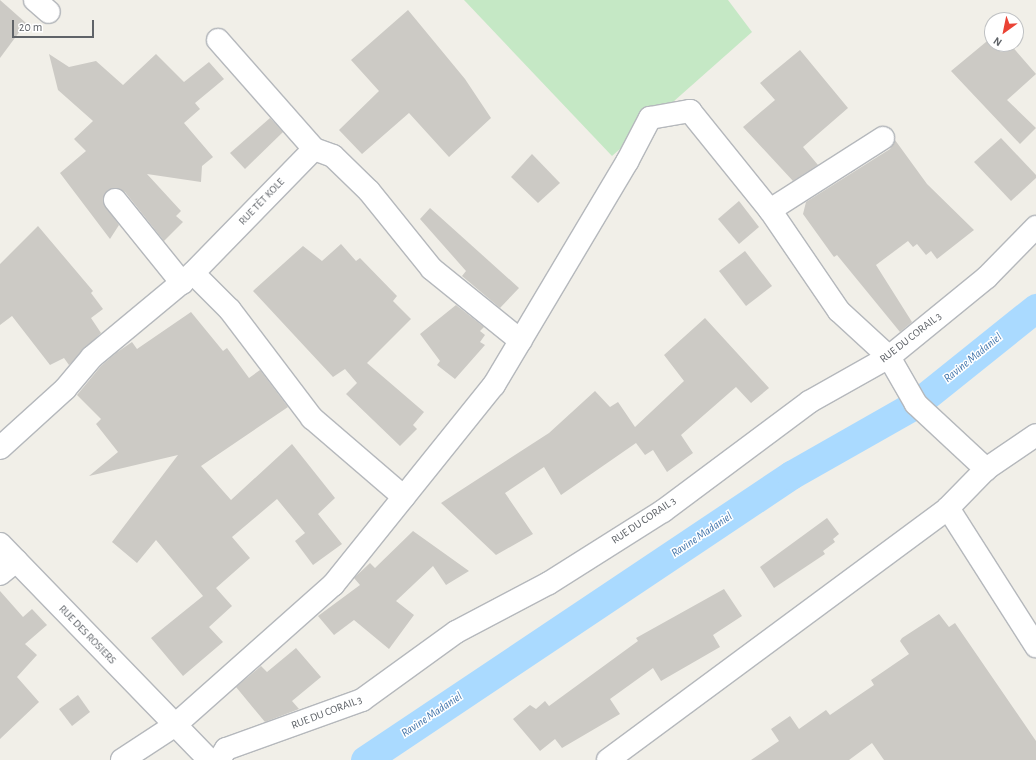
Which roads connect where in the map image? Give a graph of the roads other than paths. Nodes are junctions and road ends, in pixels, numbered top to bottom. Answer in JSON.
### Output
{"nodes":[{"id":1,"x":218,"y":40,"type":"dead end"},
{"id":2,"x":883,"y":138,"type":"dead end"},
{"id":3,"x":314,"y":148,"type":"junction"},
{"id":4,"x":115,"y":200,"type":"dead end"},
{"id":5,"x":770,"y":210,"type":"junction"},
{"id":6,"x":1036,"y":227,"type":"edge"},
{"id":7,"x":187,"y":278,"type":"junction"},
{"id":8,"x":521,"y":342,"type":"junction"},
{"id":9,"x":889,"y":357,"type":"junction"},
{"id":10,"x":1036,"y":434,"type":"edge"},
{"id":11,"x":0,"y":448,"type":"edge"},
{"id":12,"x":986,"y":469,"type":"junction"},
{"id":13,"x":404,"y":497,"type":"junction"},
{"id":14,"x":948,"y":508,"type":"junction"},
{"id":15,"x":0,"y":544,"type":"edge"},
{"id":16,"x":8,"y":568,"type":"edge"},
{"id":17,"x":1036,"y":646,"type":"edge"},
{"id":18,"x":174,"y":726,"type":"junction"},
{"id":19,"x":122,"y":760,"type":"edge"},
{"id":20,"x":209,"y":760,"type":"edge"},
{"id":21,"x":219,"y":760,"type":"edge"},
{"id":22,"x":608,"y":760,"type":"edge"}],
"edges":[{"from":1,"to":3,"type":"street"},
{"from":2,"to":5,"type":"street"},
{"from":3,"to":7,"type":"street","name":"RUE TÈT KOLE"},
{"from":3,"to":8,"type":"street"},
{"from":4,"to":7,"type":"street"},
{"from":5,"to":8,"type":"street"},
{"from":5,"to":9,"type":"street"},
{"from":6,"to":9,"type":"street","name":"RUE DU CORAIL 3"},
{"from":7,"to":11,"type":"street","name":"RUE TÈT KOLE"},
{"from":7,"to":13,"type":"street"},
{"from":8,"to":13,"type":"street"},
{"from":9,"to":12,"type":"street"},
{"from":9,"to":21,"type":"street","name":"RUE DU CORAIL 3"},
{"from":10,"to":12,"type":"street"},
{"from":12,"to":14,"type":"street"},
{"from":13,"to":18,"type":"street"},
{"from":14,"to":17,"type":"street"},
{"from":14,"to":22,"type":"street"},
{"from":15,"to":16,"type":"street","name":"RUE DES ROSIERS"},
{"from":16,"to":18,"type":"street","name":"RUE DES ROSIERS"},
{"from":18,"to":19,"type":"street"},
{"from":18,"to":20,"type":"street","name":"RUE DES ROSIERS"}]}
